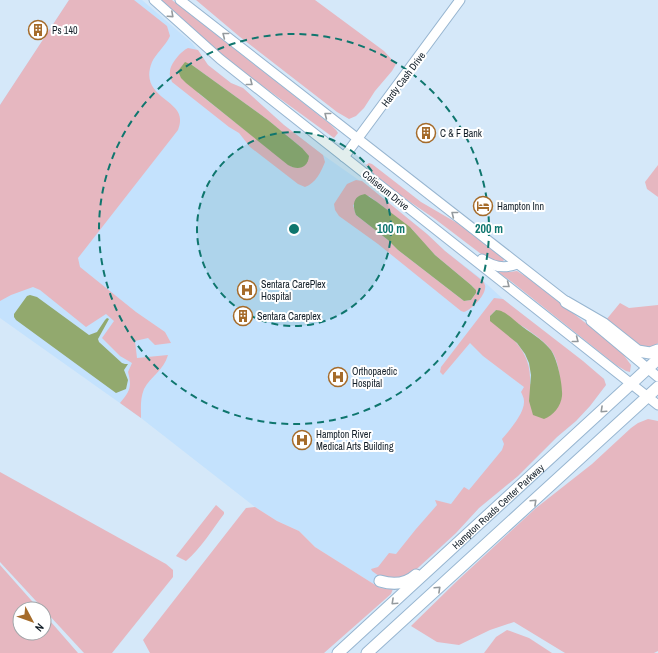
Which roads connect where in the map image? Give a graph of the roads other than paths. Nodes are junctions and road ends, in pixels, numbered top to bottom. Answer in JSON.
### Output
{"nodes":[{"id":1,"x":154,"y":0,"type":"edge"},
{"id":2,"x":180,"y":0,"type":"edge"},
{"id":3,"x":460,"y":0,"type":"edge"},
{"id":4,"x":358,"y":139,"type":"junction"},
{"id":5,"x":344,"y":157,"type":"junction"},
{"id":6,"x":396,"y":198,"type":"junction"},
{"id":7,"x":518,"y":264,"type":"junction"},
{"id":8,"x":566,"y":302,"type":"junction"},
{"id":9,"x":658,"y":350,"type":"edge"},
{"id":10,"x":658,"y":359,"type":"edge"},
{"id":11,"x":648,"y":368,"type":"junction"},
{"id":12,"x":658,"y":376,"type":"edge"},
{"id":13,"x":632,"y":384,"type":"junction"},
{"id":14,"x":658,"y":386,"type":"edge"},
{"id":15,"x":647,"y":396,"type":"junction"},
{"id":16,"x":658,"y":405,"type":"edge"},
{"id":17,"x":497,"y":507,"type":"junction"},
{"id":18,"x":380,"y":581,"type":"dead end"},
{"id":19,"x":338,"y":653,"type":"edge"},
{"id":20,"x":367,"y":653,"type":"edge"}],
"edges":[{"from":1,"to":5,"type":"street","name":"Coliseum Drive","one_way":true},
{"from":4,"to":2,"type":"street","one_way":true},
{"from":3,"to":4,"type":"street","name":"Hardy Cash Drive"},
{"from":4,"to":5,"type":"street","name":"Hardy Cash Drive"},
{"from":7,"to":4,"type":"street","one_way":true},
{"from":5,"to":6,"type":"street","name":"Coliseum Drive"},
{"from":6,"to":7,"type":"street"},
{"from":6,"to":13,"type":"street","name":"Coliseum Drive","one_way":true},
{"from":7,"to":8,"type":"street"},
{"from":8,"to":9,"type":"main road"},
{"from":8,"to":11,"type":"street"},
{"from":10,"to":11,"type":"main road","name":"Hampton Roads Center Parkway"},
{"from":11,"to":12,"type":"street"},
{"from":11,"to":13,"type":"main road","name":"Hampton Roads Center Parkway"},
{"from":13,"to":15,"type":"street","name":"Coliseum Drive"},
{"from":13,"to":17,"type":"main road","name":"Hampton Roads Center Parkway","one_way":true},
{"from":14,"to":15,"type":"main road","name":"Hampton Roads Center Parkway"},
{"from":15,"to":16,"type":"street","name":"Coliseum Drive"},
{"from":20,"to":15,"type":"main road","name":"Hampton Roads Center Parkway","one_way":true},
{"from":17,"to":18,"type":"main road"},
{"from":17,"to":19,"type":"main road","name":"Hampton Roads Center Parkway","one_way":true}]}
